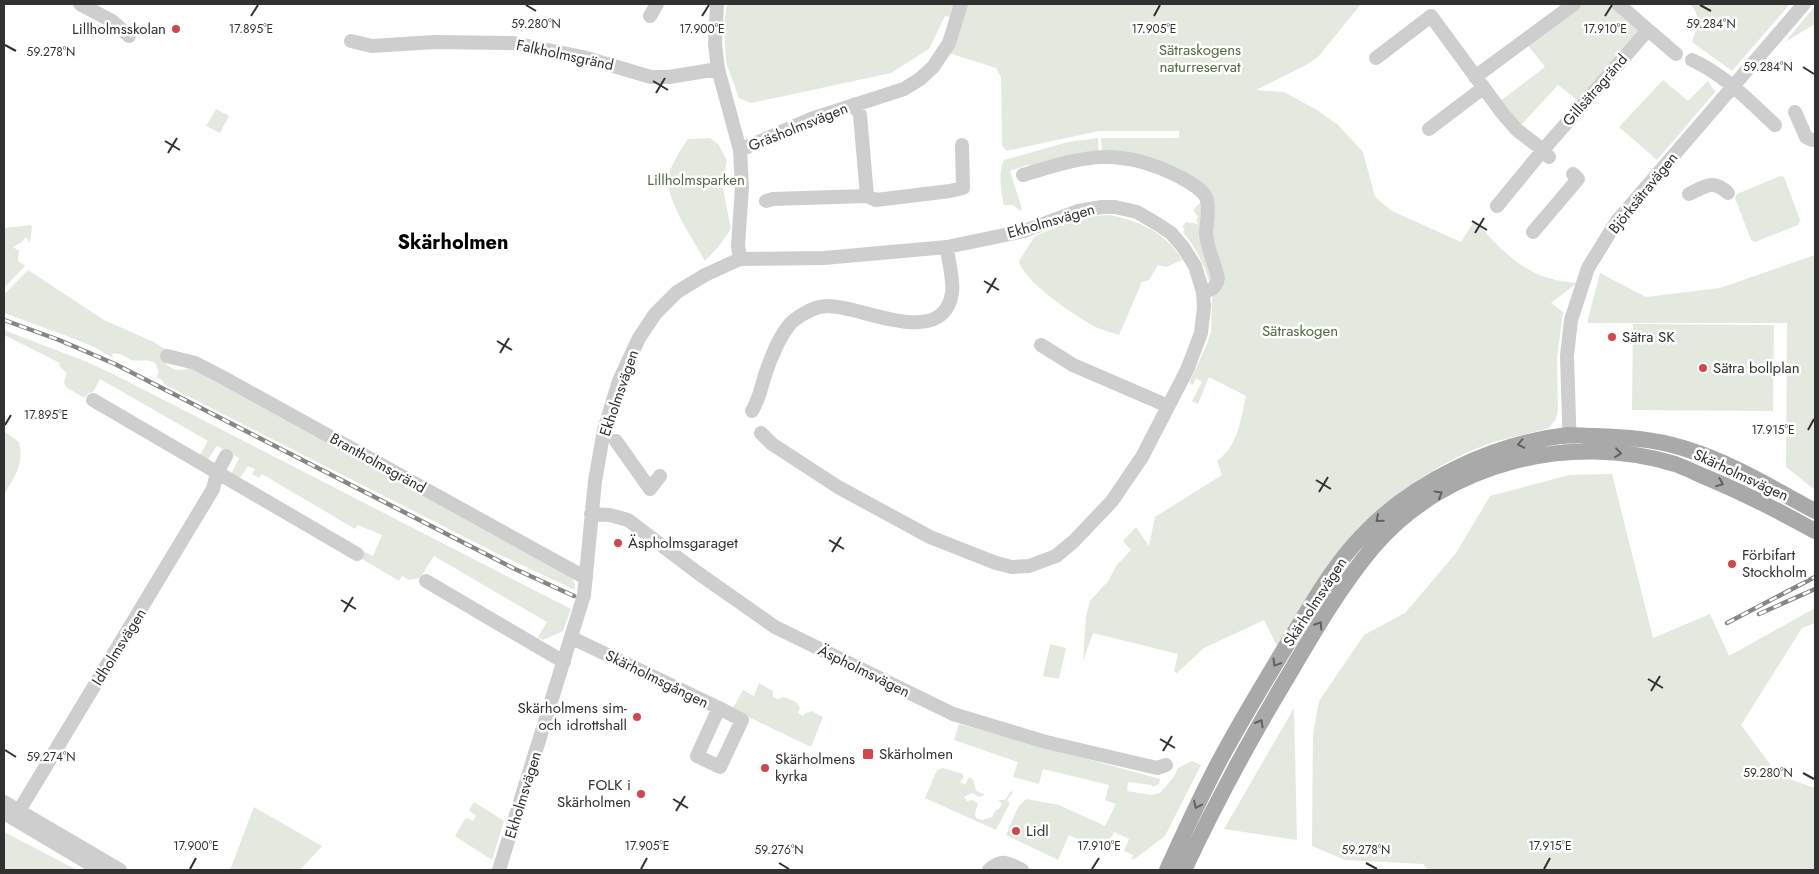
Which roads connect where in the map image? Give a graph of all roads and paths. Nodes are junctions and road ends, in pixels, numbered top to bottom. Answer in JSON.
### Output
{"nodes":[{"id":1,"x":80,"y":4,"type":"edge"},
{"id":2,"x":657,"y":4,"type":"edge"},
{"id":3,"x":717,"y":4,"type":"edge"},
{"id":4,"x":961,"y":4,"type":"edge"},
{"id":5,"x":1574,"y":4,"type":"edge"},
{"id":6,"x":1618,"y":4,"type":"edge"},
{"id":7,"x":1804,"y":4,"type":"edge"},
{"id":8,"x":650,"y":16,"type":"dead end"},
{"id":9,"x":1648,"y":30,"type":"junction"},
{"id":10,"x":129,"y":36,"type":"dead end"},
{"id":11,"x":351,"y":40,"type":"dead end"},
{"id":12,"x":1676,"y":54,"type":"dead end"},
{"id":13,"x":1376,"y":58,"type":"dead end"},
{"id":14,"x":1692,"y":60,"type":"dead end"},
{"id":15,"x":718,"y":69,"type":"junction"},
{"id":16,"x":1479,"y":82,"type":"junction"},
{"id":17,"x":1733,"y":86,"type":"junction"},
{"id":18,"x":855,"y":104,"type":"junction"},
{"id":19,"x":1795,"y":112,"type":"dead end"},
{"id":20,"x":1775,"y":125,"type":"dead end"},
{"id":21,"x":1429,"y":129,"type":"dead end"},
{"id":22,"x":1814,"y":143,"type":"edge"},
{"id":23,"x":962,"y":144,"type":"dead end"},
{"id":24,"x":740,"y":150,"type":"junction"},
{"id":25,"x":1546,"y":153,"type":"junction"},
{"id":26,"x":1573,"y":174,"type":"dead end"},
{"id":27,"x":1023,"y":175,"type":"dead end"},
{"id":28,"x":1728,"y":193,"type":"dead end"},
{"id":29,"x":1689,"y":194,"type":"dead end"},
{"id":30,"x":867,"y":196,"type":"junction"},
{"id":31,"x":766,"y":201,"type":"dead end"},
{"id":32,"x":1497,"y":206,"type":"dead end"},
{"id":33,"x":1533,"y":232,"type":"dead end"},
{"id":34,"x":947,"y":247,"type":"junction"},
{"id":35,"x":740,"y":259,"type":"junction"},
{"id":36,"x":1203,"y":292,"type":"junction"},
{"id":37,"x":1041,"y":345,"type":"dead end"},
{"id":38,"x":167,"y":356,"type":"dead end"},
{"id":39,"x":93,"y":400,"type":"dead end"},
{"id":40,"x":1168,"y":406,"type":"junction"},
{"id":41,"x":752,"y":411,"type":"dead end"},
{"id":42,"x":761,"y":433,"type":"dead end"},
{"id":43,"x":616,"y":441,"type":"dead end"},
{"id":44,"x":1569,"y":443,"type":"junction"},
{"id":45,"x":226,"y":456,"type":"dead end"},
{"id":46,"x":217,"y":472,"type":"junction"},
{"id":47,"x":660,"y":476,"type":"dead end"},
{"id":48,"x":1815,"y":511,"type":"edge"},
{"id":49,"x":591,"y":514,"type":"junction"},
{"id":50,"x":1815,"y":532,"type":"edge"},
{"id":51,"x":357,"y":554,"type":"dead end"},
{"id":52,"x":586,"y":578,"type":"junction"},
{"id":53,"x":426,"y":581,"type":"dead end"},
{"id":54,"x":572,"y":638,"type":"junction"},
{"id":55,"x":564,"y":662,"type":"junction"},
{"id":56,"x":719,"y":708,"type":"junction"},
{"id":57,"x":1166,"y":765,"type":"dead end"},
{"id":58,"x":4,"y":802,"type":"edge"},
{"id":59,"x":12,"y":815,"type":"edge"},
{"id":60,"x":100,"y":870,"type":"edge"},
{"id":61,"x":120,"y":870,"type":"edge"},
{"id":62,"x":499,"y":870,"type":"edge"},
{"id":63,"x":989,"y":870,"type":"edge"},
{"id":64,"x":1022,"y":870,"type":"edge"},
{"id":65,"x":1167,"y":870,"type":"edge"},
{"id":66,"x":1184,"y":870,"type":"edge"}],
"edges":[{"from":1,"to":10,"type":"street"},
{"from":2,"to":8,"type":"street"},
{"from":3,"to":15,"type":"street"},
{"from":4,"to":18,"type":"street","name":"Gräsholmsvägen"},
{"from":5,"to":16,"type":"street"},
{"from":6,"to":9,"type":"street"},
{"from":7,"to":17,"type":"street","name":"Björksätravägen"},
{"from":9,"to":12,"type":"street"},
{"from":9,"to":25,"type":"street","name":"Gillsätragränd"},
{"from":11,"to":15,"type":"street","name":"Falkholmsgränd"},
{"from":13,"to":16,"type":"street"},
{"from":14,"to":17,"type":"street"},
{"from":15,"to":24,"type":"street"},
{"from":16,"to":21,"type":"street"},
{"from":16,"to":25,"type":"street"},
{"from":17,"to":20,"type":"street"},
{"from":17,"to":44,"type":"street","name":"Björksätravägen"},
{"from":18,"to":24,"type":"street","name":"Gräsholmsvägen"},
{"from":18,"to":30,"type":"street","name":"Gräsholmsvägen"},
{"from":19,"to":22,"type":"street"},
{"from":23,"to":30,"type":"street"},
{"from":24,"to":35,"type":"street"},
{"from":25,"to":32,"type":"street","name":"Gillsätragränd"},
{"from":26,"to":33,"type":"street"},
{"from":27,"to":36,"type":"street"},
{"from":28,"to":29,"type":"street"},
{"from":30,"to":31,"type":"street"},
{"from":34,"to":35,"type":"street","name":"Ekholmsvägen"},
{"from":34,"to":36,"type":"street","name":"Ekholmsvägen"},
{"from":34,"to":41,"type":"street"},
{"from":35,"to":49,"type":"street","name":"Ekholmsvägen"},
{"from":36,"to":40,"type":"street","name":"Ekholmsvägen"},
{"from":37,"to":40,"type":"street"},
{"from":38,"to":52,"type":"street","name":"Brantholmsgränd"},
{"from":39,"to":46,"type":"street"},
{"from":40,"to":42,"type":"street","name":"Ekholmsvägen"},
{"from":43,"to":47,"type":"street"},
{"from":44,"to":48,"type":"main road","name":"Skärholmsvägen"},
{"from":44,"to":50,"type":"main road","name":"Skärholmsvägen","one_way":true},
{"from":44,"to":65,"type":"main road","name":"Skärholmsvägen","one_way":true},
{"from":66,"to":44,"type":"main road","name":"Skärholmsvägen","one_way":true},
{"from":45,"to":46,"type":"street","name":"Idholmsvägen"},
{"from":46,"to":51,"type":"street"},
{"from":46,"to":59,"type":"street","name":"Idholmsvägen"},
{"from":49,"to":52,"type":"street","name":"Ekholmsvägen"},
{"from":49,"to":57,"type":"street","name":"Äspholmsvägen"},
{"from":52,"to":54,"type":"street","name":"Ekholmsvägen"},
{"from":53,"to":55,"type":"street"},
{"from":54,"to":55,"type":"street","name":"Ekholmsvägen"},
{"from":54,"to":56,"type":"street","name":"Skärholmsgången"},
{"from":55,"to":62,"type":"street","name":"Ekholmsvägen"},
{"from":56,"to":56,"type":"street","name":"Skärholmsgången"},
{"from":58,"to":59,"type":"street"},
{"from":59,"to":60,"type":"street"},
{"from":59,"to":61,"type":"street"},
{"from":63,"to":64,"type":"street"}]}
